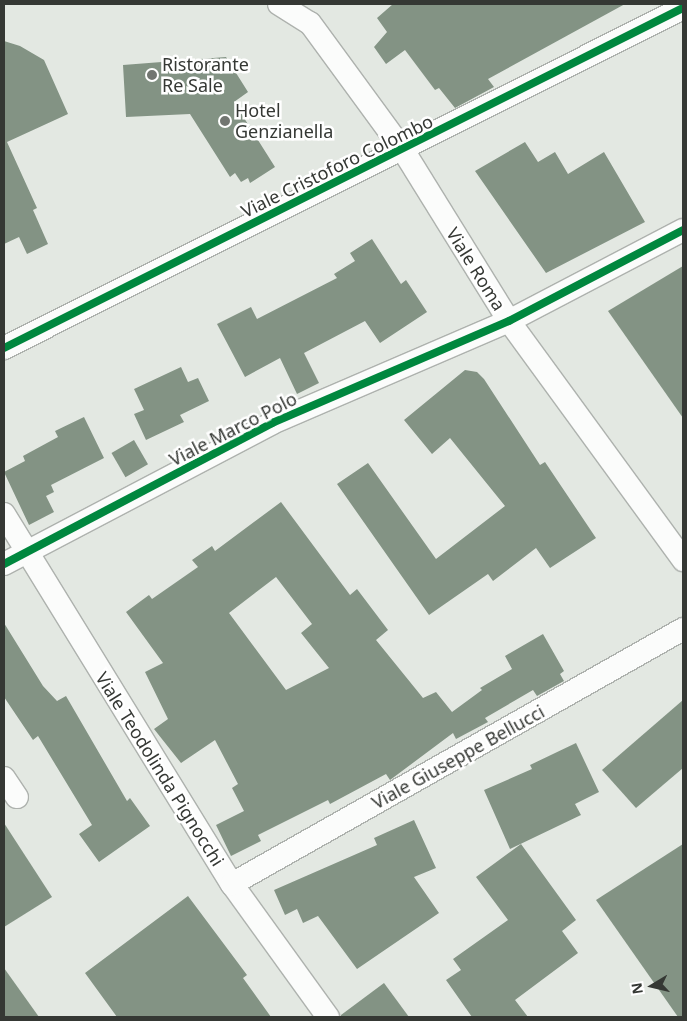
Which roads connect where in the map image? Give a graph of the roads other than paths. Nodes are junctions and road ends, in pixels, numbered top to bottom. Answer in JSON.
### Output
{"nodes":[{"id":1,"x":279,"y":4,"type":"edge"},
{"id":2,"x":683,"y":8,"type":"edge"},
{"id":3,"x":309,"y":13,"type":"edge"},
{"id":4,"x":403,"y":150,"type":"junction"},
{"id":5,"x":683,"y":230,"type":"edge"},
{"id":6,"x":509,"y":321,"type":"junction"},
{"id":7,"x":4,"y":348,"type":"edge"},
{"id":8,"x":4,"y":514,"type":"edge"},
{"id":9,"x":25,"y":552,"type":"junction"},
{"id":10,"x":683,"y":560,"type":"edge"},
{"id":11,"x":4,"y":564,"type":"edge"},
{"id":12,"x":683,"y":629,"type":"edge"},
{"id":13,"x":4,"y":778,"type":"edge"},
{"id":14,"x":17,"y":797,"type":"dead end"},
{"id":15,"x":232,"y":884,"type":"junction"},
{"id":16,"x":328,"y":1017,"type":"edge"}],
"edges":[{"from":1,"to":3,"type":"street","name":"Viale Roma"},
{"from":2,"to":4,"type":"street","name":"Viale Cristoforo Colombo"},
{"from":3,"to":4,"type":"street","name":"Viale Roma"},
{"from":4,"to":6,"type":"street","name":"Viale Roma"},
{"from":4,"to":7,"type":"street","name":"Viale Cristoforo Colombo"},
{"from":5,"to":6,"type":"street","name":"Viale Marco Polo"},
{"from":6,"to":9,"type":"street","name":"Viale Marco Polo"},
{"from":6,"to":10,"type":"street","name":"Viale Roma"},
{"from":8,"to":9,"type":"street","name":"Viale Teodolinda Pignocchi"},
{"from":9,"to":11,"type":"street","name":"Viale Marco Polo"},
{"from":9,"to":15,"type":"street","name":"Viale Teodolinda Pignocchi"},
{"from":12,"to":15,"type":"street","name":"Viale Giuseppe Bellucci"},
{"from":13,"to":14,"type":"street"},
{"from":15,"to":16,"type":"street","name":"Viale Teodolinda Pignocchi"}]}
